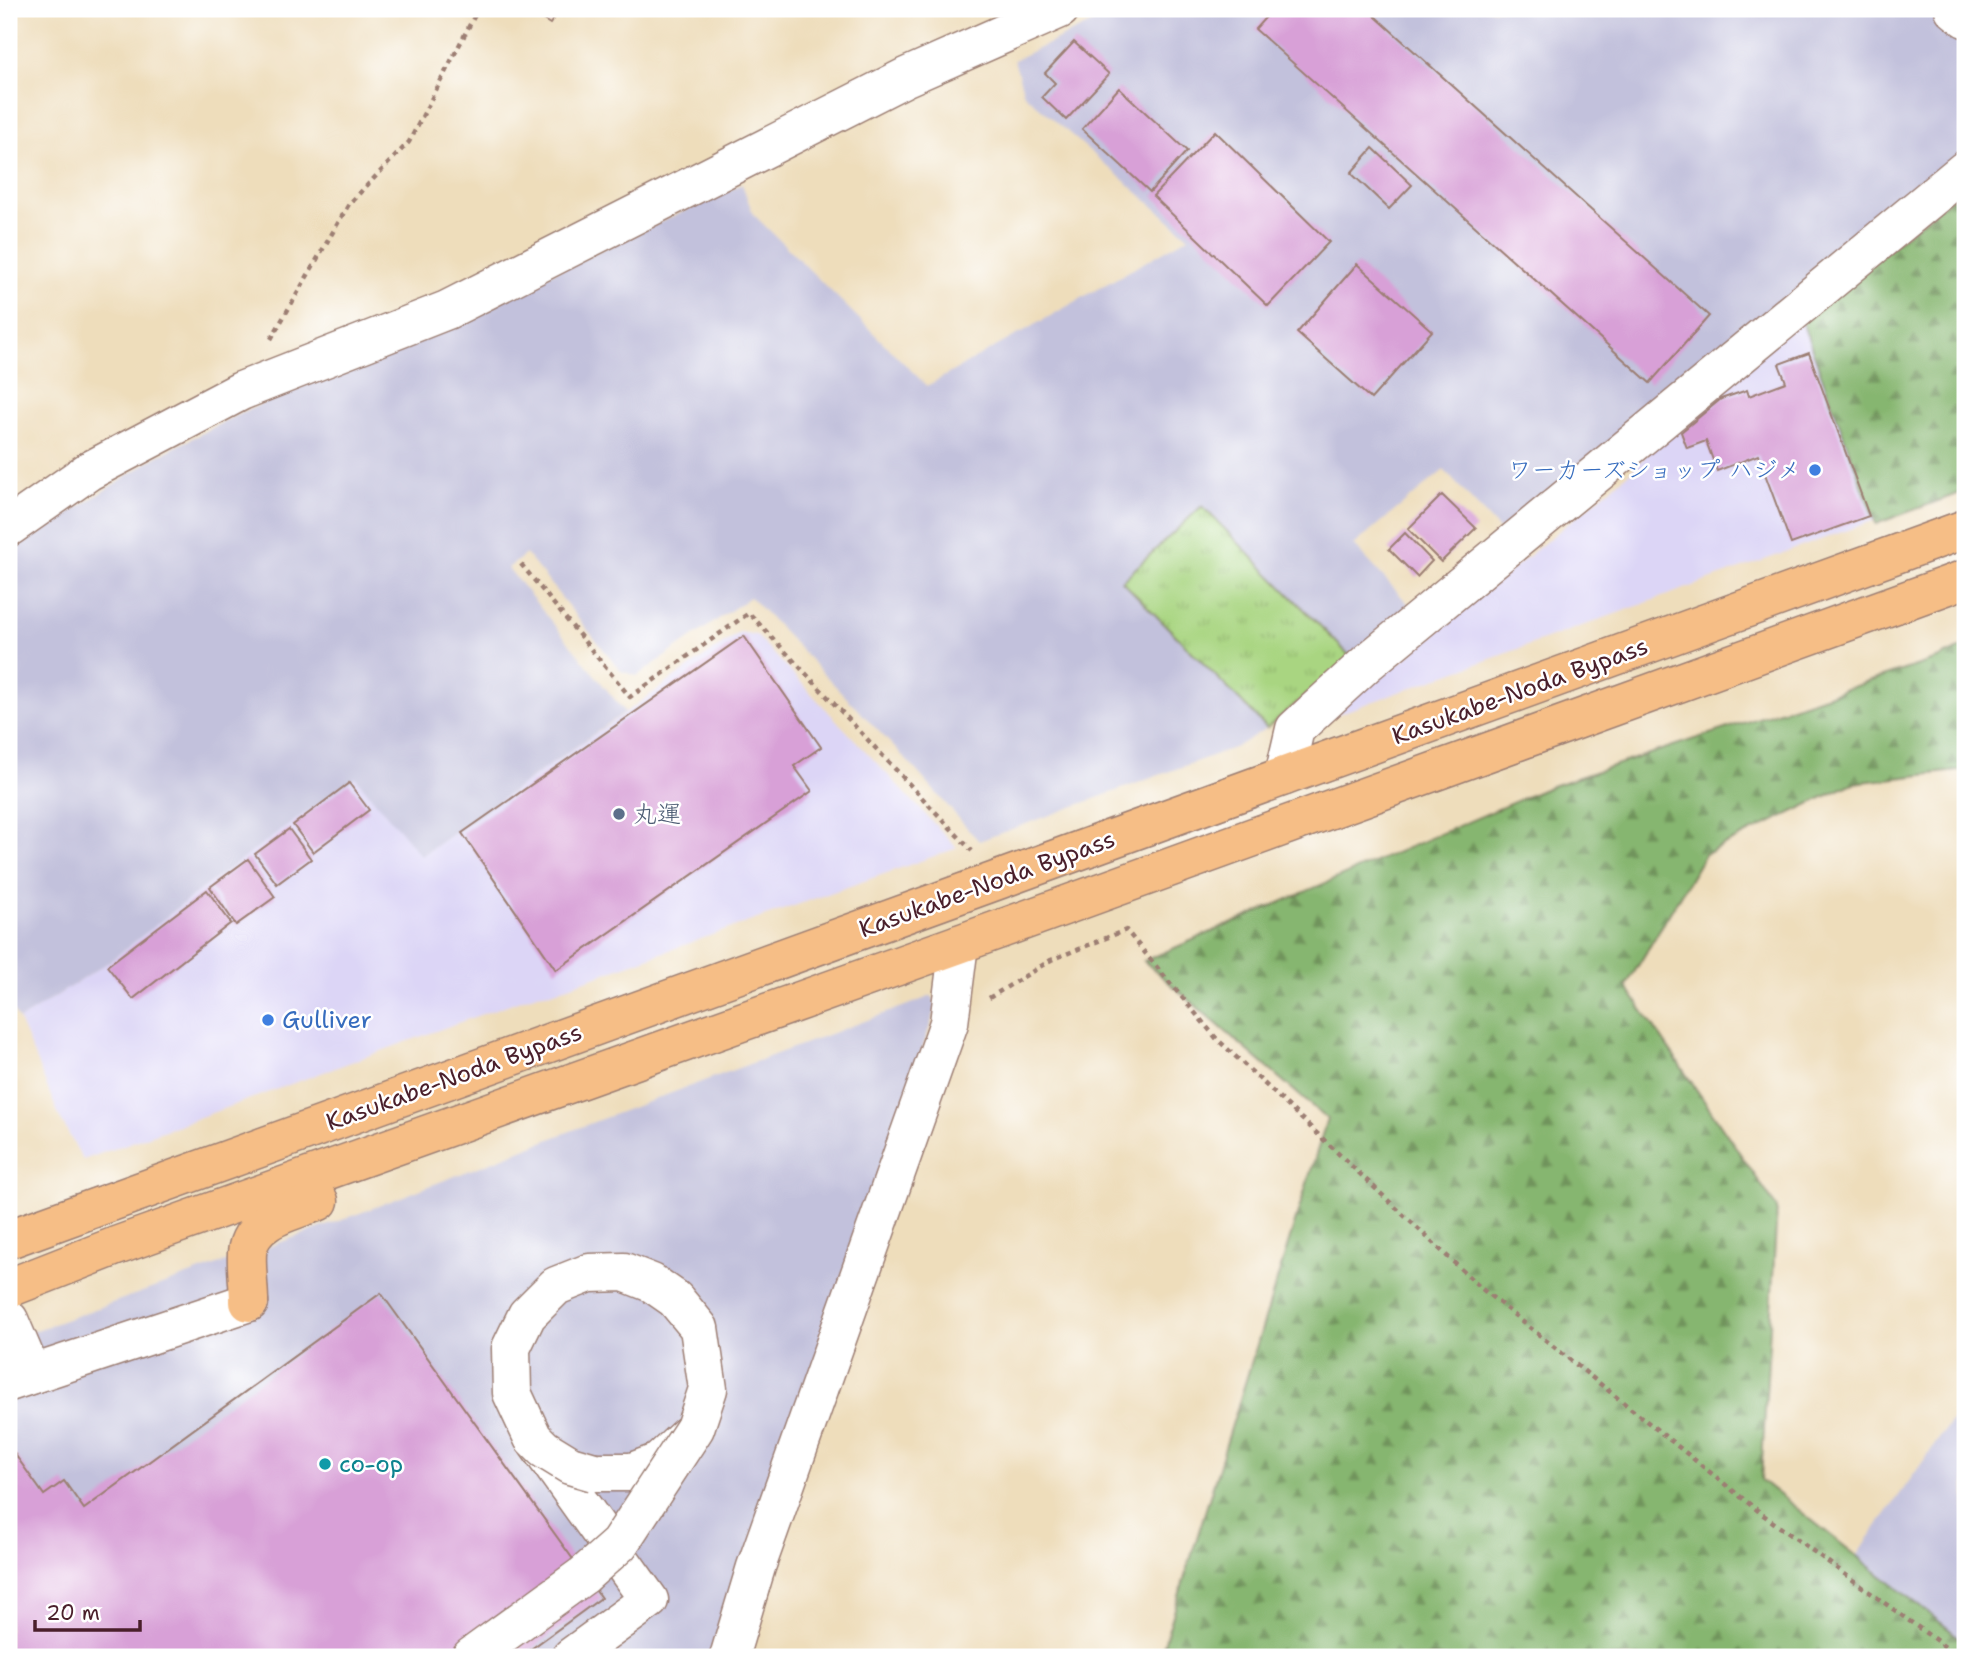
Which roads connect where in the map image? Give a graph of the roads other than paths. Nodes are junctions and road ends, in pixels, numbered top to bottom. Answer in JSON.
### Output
{"nodes":[{"id":1,"x":1060,"y":9,"type":"edge"},
{"id":2,"x":1954,"y":9,"type":"edge"},
{"id":3,"x":1965,"y":18,"type":"edge"},
{"id":4,"x":1965,"y":170,"type":"edge"},
{"id":5,"x":9,"y":527,"type":"edge"},
{"id":6,"x":1965,"y":529,"type":"edge"},
{"id":7,"x":1965,"y":579,"type":"edge"},
{"id":8,"x":1284,"y":776,"type":"junction"},
{"id":9,"x":959,"y":944,"type":"junction"},
{"id":10,"x":491,"y":1112,"type":"junction"},
{"id":11,"x":9,"y":1239,"type":"edge"},
{"id":12,"x":9,"y":1288,"type":"edge"},
{"id":13,"x":250,"y":1302,"type":"joint"},
{"id":14,"x":9,"y":1320,"type":"edge"},
{"id":15,"x":20,"y":1378,"type":"edge"},
{"id":16,"x":695,"y":1428,"type":"junction"},
{"id":17,"x":533,"y":1437,"type":"junction"},
{"id":18,"x":471,"y":1657,"type":"edge"},
{"id":19,"x":571,"y":1657,"type":"edge"},
{"id":20,"x":729,"y":1657,"type":"edge"}],
"edges":[{"from":1,"to":5,"type":"street"},
{"from":2,"to":3,"type":"street"},
{"from":4,"to":8,"type":"street"},
{"from":6,"to":8,"type":"highway","name":"Kasukabe-Noda Bypass"},
{"from":7,"to":9,"type":"highway","name":"Kasukabe-Noda Bypass"},
{"from":8,"to":11,"type":"highway","name":"Kasukabe-Noda Bypass"},
{"from":9,"to":10,"type":"highway","name":"Kasukabe-Noda Bypass"},
{"from":9,"to":20,"type":"street"},
{"from":10,"to":12,"type":"highway","name":"Kasukabe-Noda Bypass"},
{"from":10,"to":13,"type":"highway"},
{"from":13,"to":15,"type":"street"},
{"from":14,"to":15,"type":"street"},
{"from":16,"to":17,"type":"street","bridge":true},
{"from":16,"to":17,"type":"street","bridge":true},
{"from":16,"to":18,"type":"street","bridge":true},
{"from":17,"to":19,"type":"street","bridge":true}]}
